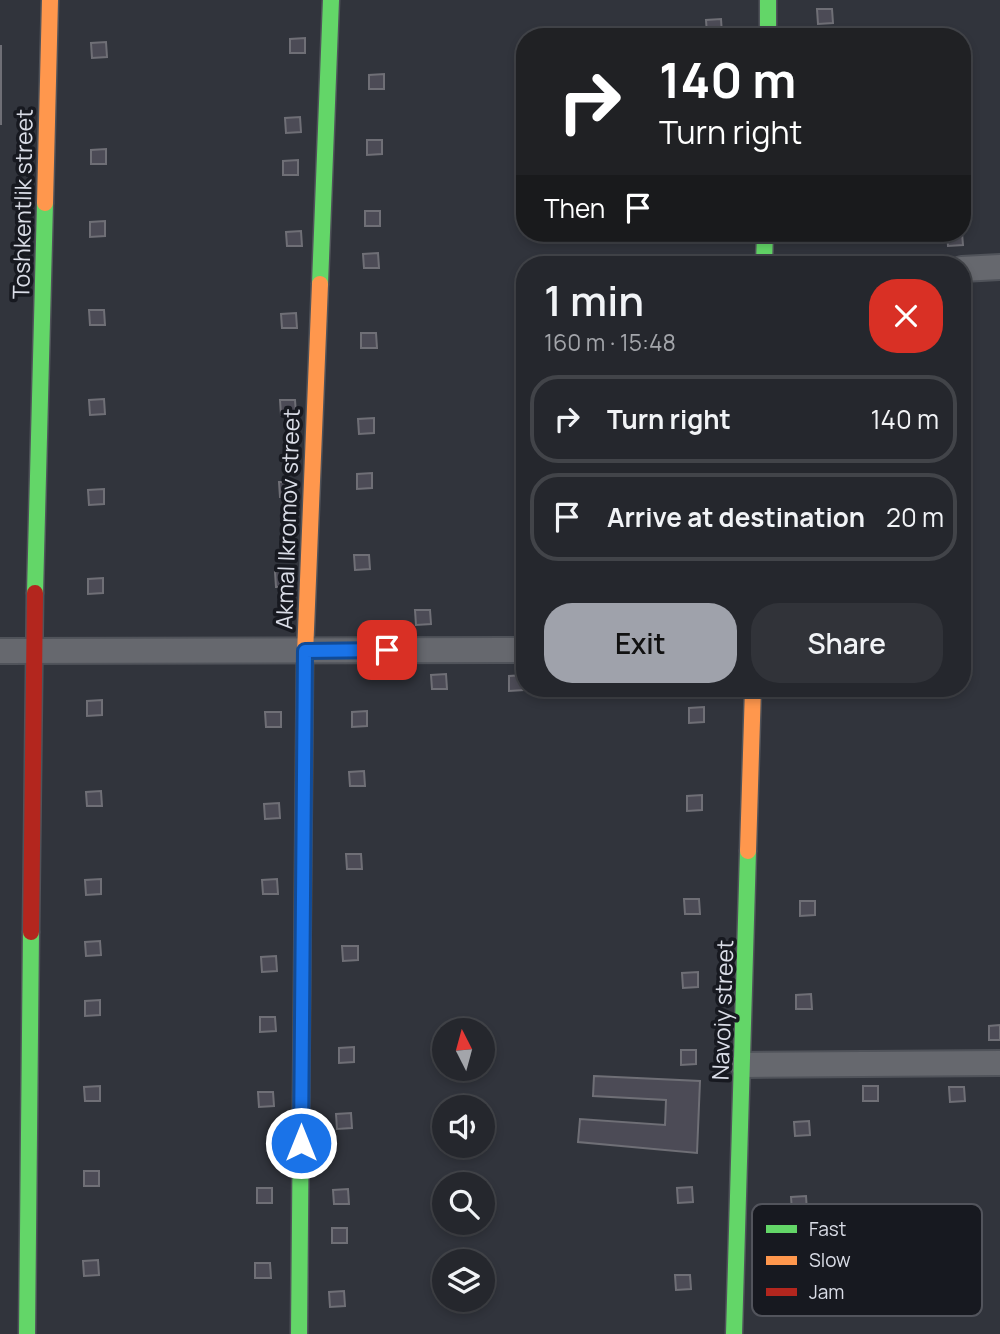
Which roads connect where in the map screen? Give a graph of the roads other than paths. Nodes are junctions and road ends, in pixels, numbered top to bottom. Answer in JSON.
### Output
{"nodes":[{"id":1,"x":50,"y":0,"type":"edge"},
{"id":2,"x":331,"y":0,"type":"edge"},
{"id":3,"x":768,"y":0,"type":"edge"},
{"id":4,"x":768,"y":28,"type":"edge"},
{"id":5,"x":1000,"y":267,"type":"edge"},
{"id":6,"x":971,"y":269,"type":"edge"},
{"id":7,"x":0,"y":650,"type":"edge"},
{"id":8,"x":516,"y":650,"type":"edge"},
{"id":9,"x":34,"y":651,"type":"junction"},
{"id":10,"x":305,"y":651,"type":"junction"},
{"id":11,"x":753,"y":697,"type":"edge"},
{"id":12,"x":1000,"y":1063,"type":"edge"},
{"id":13,"x":743,"y":1065,"type":"junction"},
{"id":14,"x":27,"y":1334,"type":"edge"},
{"id":15,"x":299,"y":1334,"type":"edge"},
{"id":16,"x":734,"y":1334,"type":"edge"}],
"edges":[{"from":1,"to":9,"type":"street","name":"Toshkentlik street"},
{"from":2,"to":10,"type":"street","name":"Akmal Ikromov street"},
{"from":3,"to":4,"type":"street"},
{"from":5,"to":6,"type":"street"},
{"from":7,"to":9,"type":"street"},
{"from":8,"to":10,"type":"street"},
{"from":9,"to":10,"type":"street"},
{"from":9,"to":14,"type":"street","name":"Toshkentlik street"},
{"from":10,"to":15,"type":"street","name":"Akmal Ikromov street"},
{"from":11,"to":13,"type":"street","name":"Navoiy street"},
{"from":12,"to":13,"type":"street"},
{"from":13,"to":16,"type":"street","name":"Navoiy street"}]}
